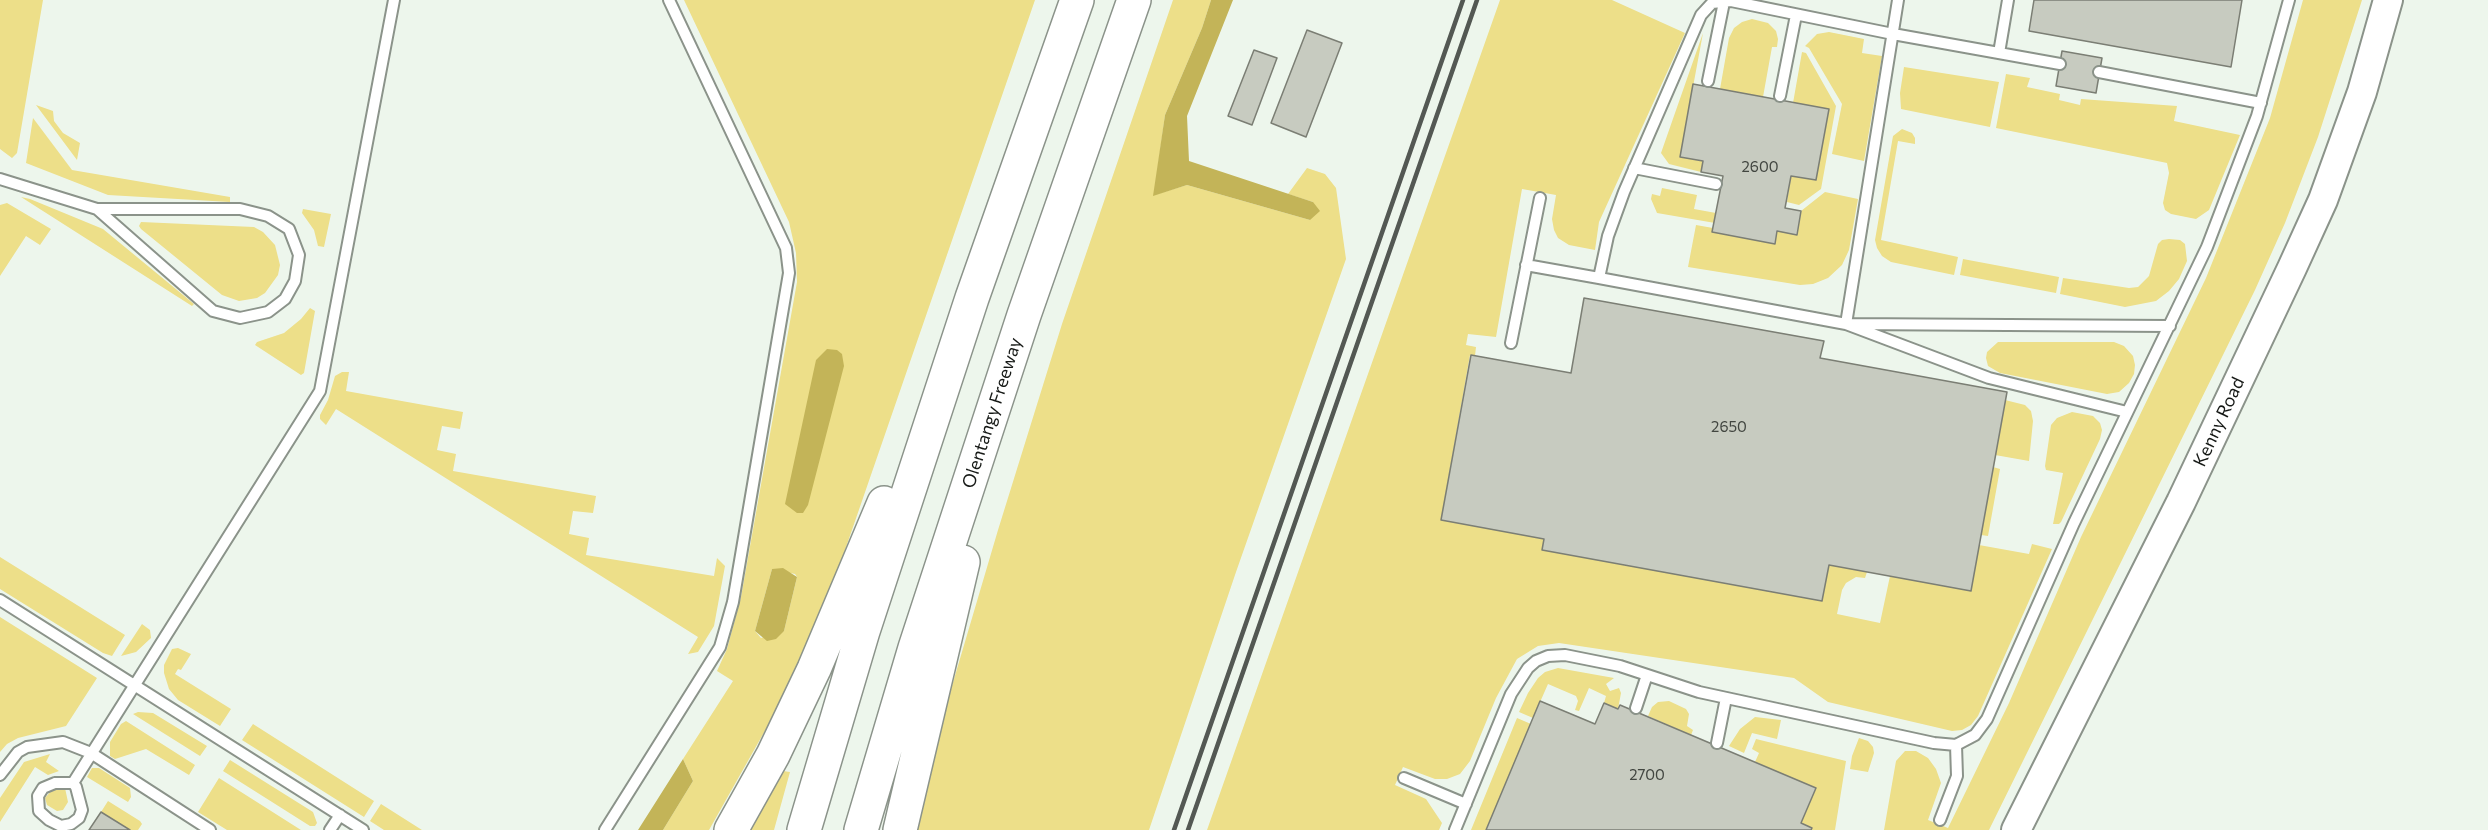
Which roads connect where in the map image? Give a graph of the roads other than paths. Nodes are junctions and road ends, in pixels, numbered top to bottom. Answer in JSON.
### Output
{"nodes":[{"id":1,"x":394,"y":0,"type":"edge"},
{"id":2,"x":669,"y":0,"type":"edge"},
{"id":3,"x":1077,"y":0,"type":"edge"},
{"id":4,"x":1134,"y":0,"type":"edge"},
{"id":5,"x":1898,"y":0,"type":"edge"},
{"id":6,"x":2007,"y":0,"type":"edge"},
{"id":7,"x":2289,"y":0,"type":"edge"},
{"id":8,"x":2388,"y":0,"type":"edge"},
{"id":9,"x":1724,"y":2,"type":"junction"},
{"id":10,"x":1796,"y":15,"type":"junction"},
{"id":11,"x":1893,"y":34,"type":"junction"},
{"id":12,"x":1999,"y":52,"type":"junction"},
{"id":13,"x":2060,"y":64,"type":"dead end"},
{"id":14,"x":2099,"y":72,"type":"dead end"},
{"id":15,"x":1708,"y":81,"type":"dead end"},
{"id":16,"x":1780,"y":96,"type":"dead end"},
{"id":17,"x":2261,"y":103,"type":"junction"},
{"id":18,"x":1634,"y":168,"type":"junction"},
{"id":19,"x":0,"y":179,"type":"edge"},
{"id":20,"x":1716,"y":184,"type":"dead end"},
{"id":21,"x":1540,"y":198,"type":"dead end"},
{"id":22,"x":97,"y":209,"type":"junction"},
{"id":23,"x":1526,"y":265,"type":"junction"},
{"id":24,"x":1599,"y":278,"type":"junction"},
{"id":25,"x":972,"y":298,"type":"junction"},
{"id":26,"x":1024,"y":315,"type":"junction"},
{"id":27,"x":1846,"y":324,"type":"junction"},
{"id":28,"x":2170,"y":326,"type":"junction"},
{"id":29,"x":1510,"y":343,"type":"dead end"},
{"id":30,"x":2127,"y":412,"type":"junction"},
{"id":31,"x":0,"y":600,"type":"edge"},
{"id":32,"x":1647,"y":675,"type":"junction"},
{"id":33,"x":135,"y":685,"type":"junction"},
{"id":34,"x":1726,"y":698,"type":"junction"},
{"id":35,"x":1636,"y":708,"type":"dead end"},
{"id":36,"x":1717,"y":743,"type":"dead end"},
{"id":37,"x":1956,"y":745,"type":"junction"},
{"id":38,"x":91,"y":753,"type":"junction"},
{"id":39,"x":0,"y":775,"type":"edge"},
{"id":40,"x":1404,"y":778,"type":"dead end"},
{"id":41,"x":73,"y":783,"type":"junction"},
{"id":42,"x":1466,"y":804,"type":"junction"},
{"id":43,"x":340,"y":815,"type":"junction"},
{"id":44,"x":1940,"y":820,"type":"dead end"},
{"id":45,"x":210,"y":830,"type":"edge"},
{"id":46,"x":330,"y":830,"type":"edge"},
{"id":47,"x":363,"y":830,"type":"edge"},
{"id":48,"x":605,"y":830,"type":"edge"},
{"id":49,"x":731,"y":830,"type":"edge"},
{"id":50,"x":804,"y":830,"type":"edge"},
{"id":51,"x":861,"y":830,"type":"edge"},
{"id":52,"x":900,"y":830,"type":"edge"},
{"id":53,"x":1455,"y":830,"type":"edge"},
{"id":54,"x":2016,"y":830,"type":"edge"}],
"edges":[{"from":1,"to":33,"type":"lane"},
{"from":2,"to":48,"type":"lane"},
{"from":3,"to":25,"type":"highway"},
{"from":4,"to":26,"type":"highway","name":"Olentangy Freeway"},
{"from":5,"to":11,"type":"lane"},
{"from":6,"to":12,"type":"lane"},
{"from":7,"to":17,"type":"lane"},
{"from":8,"to":54,"type":"main road","name":"Kenny Road"},
{"from":9,"to":10,"type":"lane"},
{"from":9,"to":15,"type":"lane"},
{"from":9,"to":18,"type":"lane"},
{"from":10,"to":11,"type":"lane"},
{"from":10,"to":16,"type":"lane"},
{"from":11,"to":12,"type":"lane"},
{"from":11,"to":27,"type":"lane"},
{"from":12,"to":13,"type":"lane"},
{"from":14,"to":17,"type":"lane"},
{"from":17,"to":28,"type":"lane"},
{"from":18,"to":20,"type":"lane"},
{"from":18,"to":24,"type":"lane"},
{"from":19,"to":22,"type":"lane"},
{"from":21,"to":23,"type":"lane"},
{"from":22,"to":22,"type":"lane"},
{"from":23,"to":24,"type":"lane"},
{"from":23,"to":29,"type":"lane"},
{"from":24,"to":27,"type":"lane"},
{"from":25,"to":49,"type":"highway"},
{"from":25,"to":50,"type":"highway"},
{"from":26,"to":51,"type":"highway","name":"Olentangy Freeway"},
{"from":26,"to":52,"type":"highway"},
{"from":27,"to":28,"type":"lane"},
{"from":27,"to":30,"type":"lane"},
{"from":28,"to":30,"type":"lane"},
{"from":30,"to":37,"type":"lane"},
{"from":31,"to":33,"type":"lane"},
{"from":32,"to":34,"type":"lane"},
{"from":32,"to":35,"type":"lane"},
{"from":32,"to":42,"type":"lane"},
{"from":33,"to":38,"type":"lane"},
{"from":33,"to":43,"type":"lane"},
{"from":34,"to":36,"type":"lane"},
{"from":34,"to":37,"type":"lane"},
{"from":37,"to":44,"type":"lane"},
{"from":38,"to":39,"type":"lane"},
{"from":38,"to":41,"type":"lane"},
{"from":38,"to":45,"type":"lane"},
{"from":40,"to":42,"type":"lane"},
{"from":41,"to":41,"type":"lane"},
{"from":42,"to":53,"type":"lane"},
{"from":43,"to":46,"type":"lane"},
{"from":43,"to":47,"type":"lane"}]}
